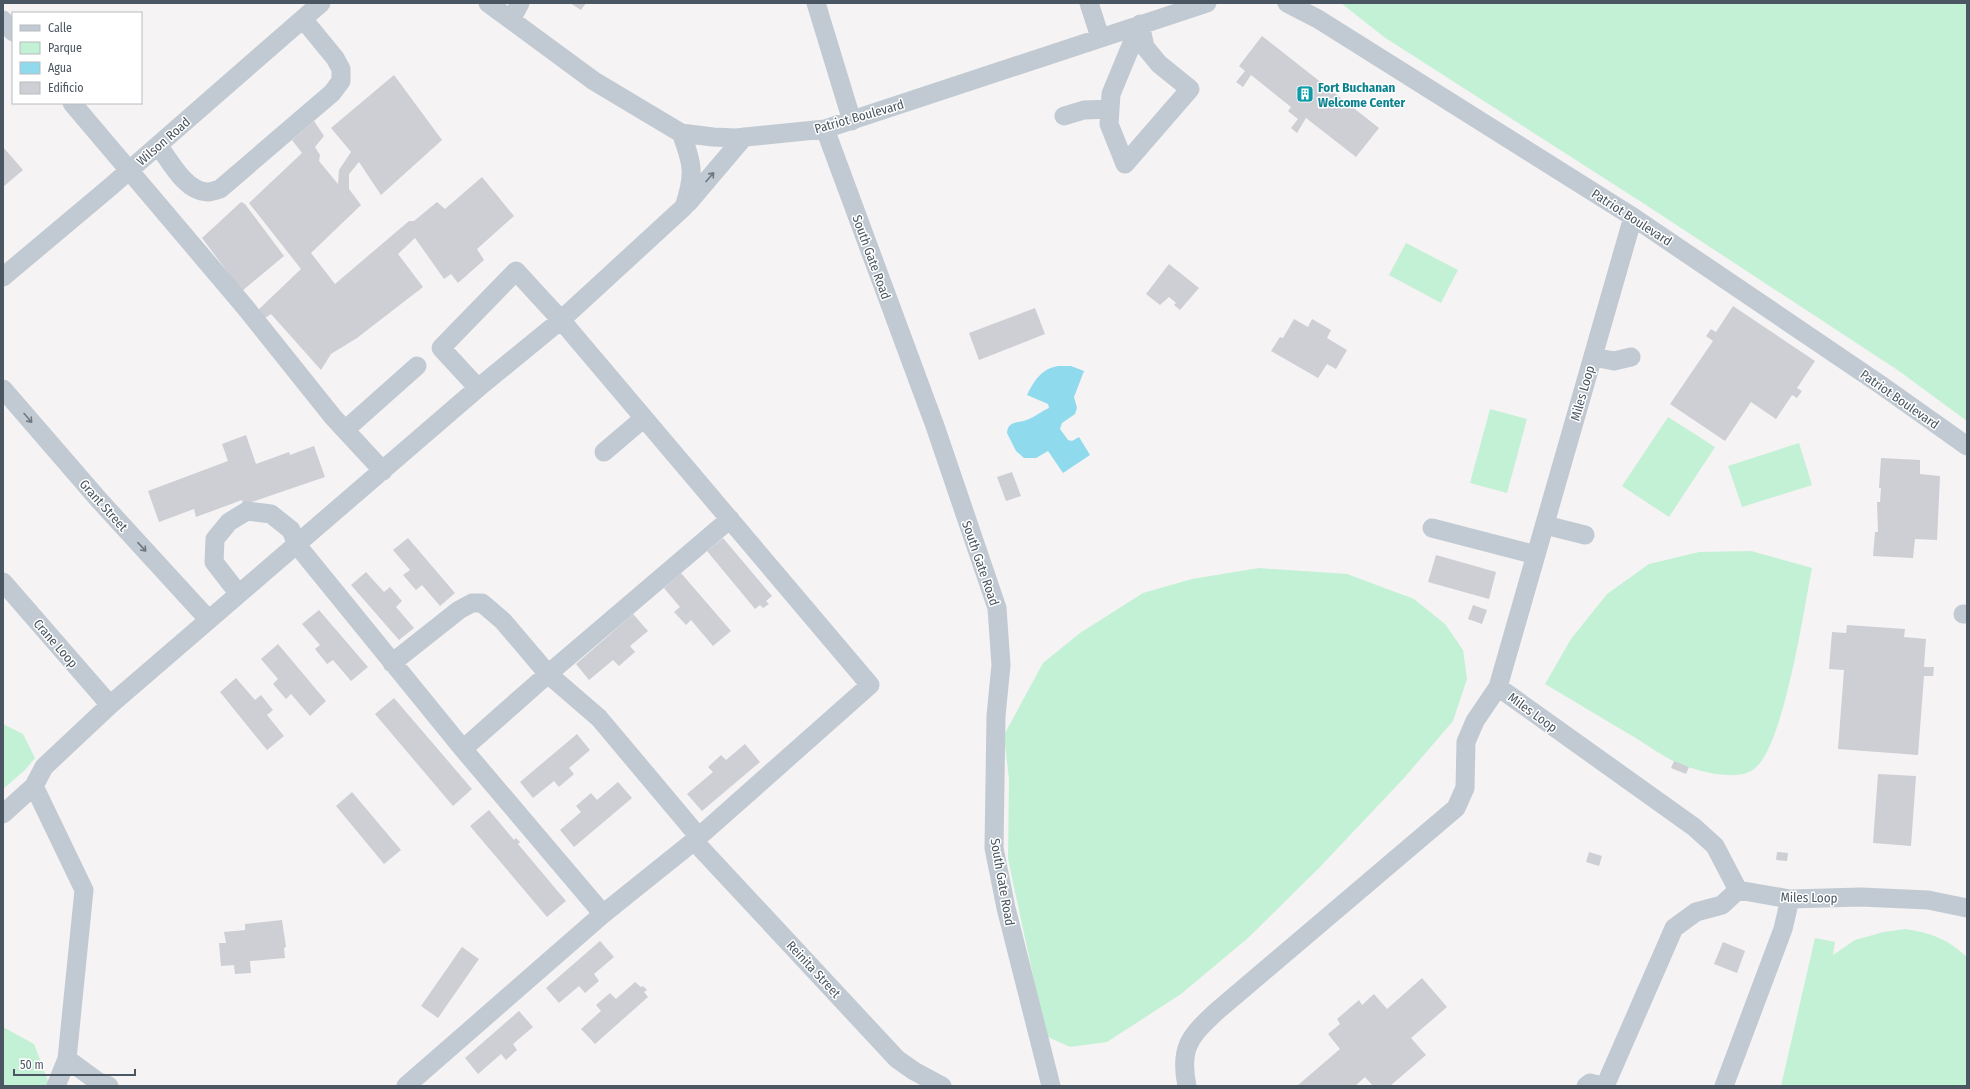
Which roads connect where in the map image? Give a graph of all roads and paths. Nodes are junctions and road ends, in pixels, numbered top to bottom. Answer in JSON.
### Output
{"nodes":[{"id":1,"x":321,"y":3,"type":"edge"},
{"id":2,"x":488,"y":3,"type":"edge"},
{"id":3,"x":520,"y":3,"type":"edge"},
{"id":4,"x":816,"y":3,"type":"edge"},
{"id":5,"x":1089,"y":3,"type":"edge"},
{"id":6,"x":1207,"y":3,"type":"edge"},
{"id":7,"x":1287,"y":3,"type":"edge"},
{"id":8,"x":303,"y":19,"type":"junction"},
{"id":9,"x":3,"y":20,"type":"edge"},
{"id":10,"x":511,"y":20,"type":"junction"},
{"id":11,"x":1140,"y":24,"type":"junction"},
{"id":12,"x":12,"y":31,"type":"edge"},
{"id":13,"x":1100,"y":37,"type":"junction"},
{"id":14,"x":73,"y":104,"type":"edge"},
{"id":15,"x":1110,"y":108,"type":"junction"},
{"id":16,"x":1064,"y":116,"type":"dead end"},
{"id":17,"x":852,"y":121,"type":"junction"},
{"id":18,"x":825,"y":128,"type":"junction"},
{"id":19,"x":682,"y":133,"type":"junction"},
{"id":20,"x":747,"y":136,"type":"junction"},
{"id":21,"x":158,"y":145,"type":"junction"},
{"id":22,"x":129,"y":171,"type":"junction"},
{"id":23,"x":684,"y":207,"type":"junction"},
{"id":24,"x":1633,"y":217,"type":"junction"},
{"id":25,"x":3,"y":276,"type":"edge"},
{"id":26,"x":561,"y":320,"type":"junction"},
{"id":27,"x":1593,"y":357,"type":"junction"},
{"id":28,"x":1631,"y":357,"type":"dead end"},
{"id":29,"x":417,"y":366,"type":"dead end"},
{"id":30,"x":478,"y":388,"type":"junction"},
{"id":31,"x":3,"y":389,"type":"edge"},
{"id":32,"x":644,"y":418,"type":"junction"},
{"id":33,"x":344,"y":430,"type":"junction"},
{"id":34,"x":1967,"y":446,"type":"edge"},
{"id":35,"x":604,"y":452,"type":"dead end"},
{"id":36,"x":383,"y":471,"type":"junction"},
{"id":37,"x":730,"y":519,"type":"junction"},
{"id":38,"x":1545,"y":524,"type":"junction"},
{"id":39,"x":1432,"y":528,"type":"dead end"},
{"id":40,"x":1585,"y":534,"type":"dead end"},
{"id":41,"x":296,"y":545,"type":"junction"},
{"id":42,"x":1536,"y":555,"type":"junction"},
{"id":43,"x":3,"y":582,"type":"edge"},
{"id":44,"x":238,"y":593,"type":"junction"},
{"id":45,"x":208,"y":619,"type":"junction"},
{"id":46,"x":392,"y":663,"type":"junction"},
{"id":47,"x":548,"y":674,"type":"junction"},
{"id":48,"x":1498,"y":687,"type":"junction"},
{"id":49,"x":110,"y":705,"type":"junction"},
{"id":50,"x":463,"y":749,"type":"junction"},
{"id":51,"x":34,"y":786,"type":"junction"},
{"id":52,"x":3,"y":814,"type":"edge"},
{"id":53,"x":696,"y":839,"type":"junction"},
{"id":54,"x":1738,"y":890,"type":"junction"},
{"id":55,"x":1790,"y":899,"type":"junction"},
{"id":56,"x":1967,"y":908,"type":"edge"},
{"id":57,"x":603,"y":914,"type":"junction"},
{"id":58,"x":67,"y":1059,"type":"junction"},
{"id":59,"x":56,"y":1086,"type":"edge"},
{"id":60,"x":110,"y":1086,"type":"edge"},
{"id":61,"x":406,"y":1086,"type":"edge"},
{"id":62,"x":942,"y":1086,"type":"edge"},
{"id":63,"x":1051,"y":1086,"type":"edge"},
{"id":64,"x":1187,"y":1086,"type":"edge"},
{"id":65,"x":1586,"y":1086,"type":"edge"},
{"id":66,"x":1603,"y":1086,"type":"edge"},
{"id":67,"x":1724,"y":1086,"type":"edge"}],
"edges":[{"from":1,"to":8,"type":"street","name":"Wilson Road"},
{"from":2,"to":10,"type":"street","name":"Patriot Boulevard"},
{"from":3,"to":10,"type":"street"},
{"from":4,"to":17,"type":"street"},
{"from":5,"to":13,"type":"street"},
{"from":6,"to":11,"type":"street","name":"Patriot Boulevard"},
{"from":7,"to":24,"type":"street","name":"Patriot Boulevard"},
{"from":8,"to":21,"type":"street","name":"Wilson Road"},
{"from":8,"to":21,"type":"street"},
{"from":9,"to":12,"type":"street"},
{"from":10,"to":19,"type":"street","name":"Patriot Boulevard"},
{"from":11,"to":13,"type":"street","name":"Patriot Boulevard"},
{"from":11,"to":15,"type":"street"},
{"from":11,"to":15,"type":"street"},
{"from":13,"to":17,"type":"street","name":"Patriot Boulevard"},
{"from":14,"to":22,"type":"street"},
{"from":15,"to":16,"type":"street"},
{"from":17,"to":18,"type":"street","name":"Patriot Boulevard"},
{"from":18,"to":20,"type":"street","name":"Patriot Boulevard"},
{"from":18,"to":63,"type":"street","name":"South Gate Road"},
{"from":19,"to":20,"type":"street","name":"Patriot Boulevard"},
{"from":19,"to":23,"type":"street"},
{"from":23,"to":20,"type":"street","one_way":true},
{"from":21,"to":22,"type":"street","name":"Wilson Road"},
{"from":22,"to":25,"type":"street","name":"Wilson Road"},
{"from":22,"to":33,"type":"street"},
{"from":23,"to":26,"type":"street"},
{"from":24,"to":27,"type":"street","name":"Miles Loop"},
{"from":24,"to":34,"type":"street","name":"Patriot Boulevard"},
{"from":26,"to":30,"type":"street"},
{"from":26,"to":30,"type":"street"},
{"from":26,"to":32,"type":"street"},
{"from":27,"to":28,"type":"street"},
{"from":27,"to":38,"type":"street","name":"Miles Loop"},
{"from":29,"to":33,"type":"street"},
{"from":30,"to":36,"type":"street"},
{"from":31,"to":45,"type":"street","name":"Grant Street","one_way":true},
{"from":32,"to":35,"type":"street"},
{"from":32,"to":37,"type":"street"},
{"from":33,"to":36,"type":"street"},
{"from":36,"to":41,"type":"street"},
{"from":37,"to":47,"type":"street"},
{"from":37,"to":53,"type":"street"},
{"from":38,"to":40,"type":"street"},
{"from":38,"to":42,"type":"street","name":"Miles Loop"},
{"from":39,"to":42,"type":"street"},
{"from":41,"to":44,"type":"street"},
{"from":41,"to":44,"type":"street"},
{"from":41,"to":46,"type":"street"},
{"from":42,"to":48,"type":"street","name":"Miles Loop"},
{"from":43,"to":49,"type":"street","name":"Crane Loop"},
{"from":44,"to":45,"type":"street"},
{"from":45,"to":49,"type":"street"},
{"from":46,"to":47,"type":"street","name":"Reinita Street"},
{"from":46,"to":50,"type":"street"},
{"from":47,"to":50,"type":"street"},
{"from":47,"to":53,"type":"street","name":"Reinita Street"},
{"from":48,"to":54,"type":"street","name":"Miles Loop"},
{"from":48,"to":64,"type":"street"},
{"from":49,"to":51,"type":"street"},
{"from":50,"to":57,"type":"street"},
{"from":51,"to":52,"type":"street"},
{"from":51,"to":58,"type":"street"},
{"from":53,"to":57,"type":"street"},
{"from":53,"to":62,"type":"street","name":"Reinita Street"},
{"from":54,"to":55,"type":"street","name":"Miles Loop"},
{"from":54,"to":66,"type":"street"},
{"from":55,"to":56,"type":"street","name":"Miles Loop"},
{"from":55,"to":67,"type":"street"},
{"from":57,"to":61,"type":"street"},
{"from":58,"to":59,"type":"street"},
{"from":58,"to":60,"type":"street"},
{"from":65,"to":66,"type":"street"}]}
